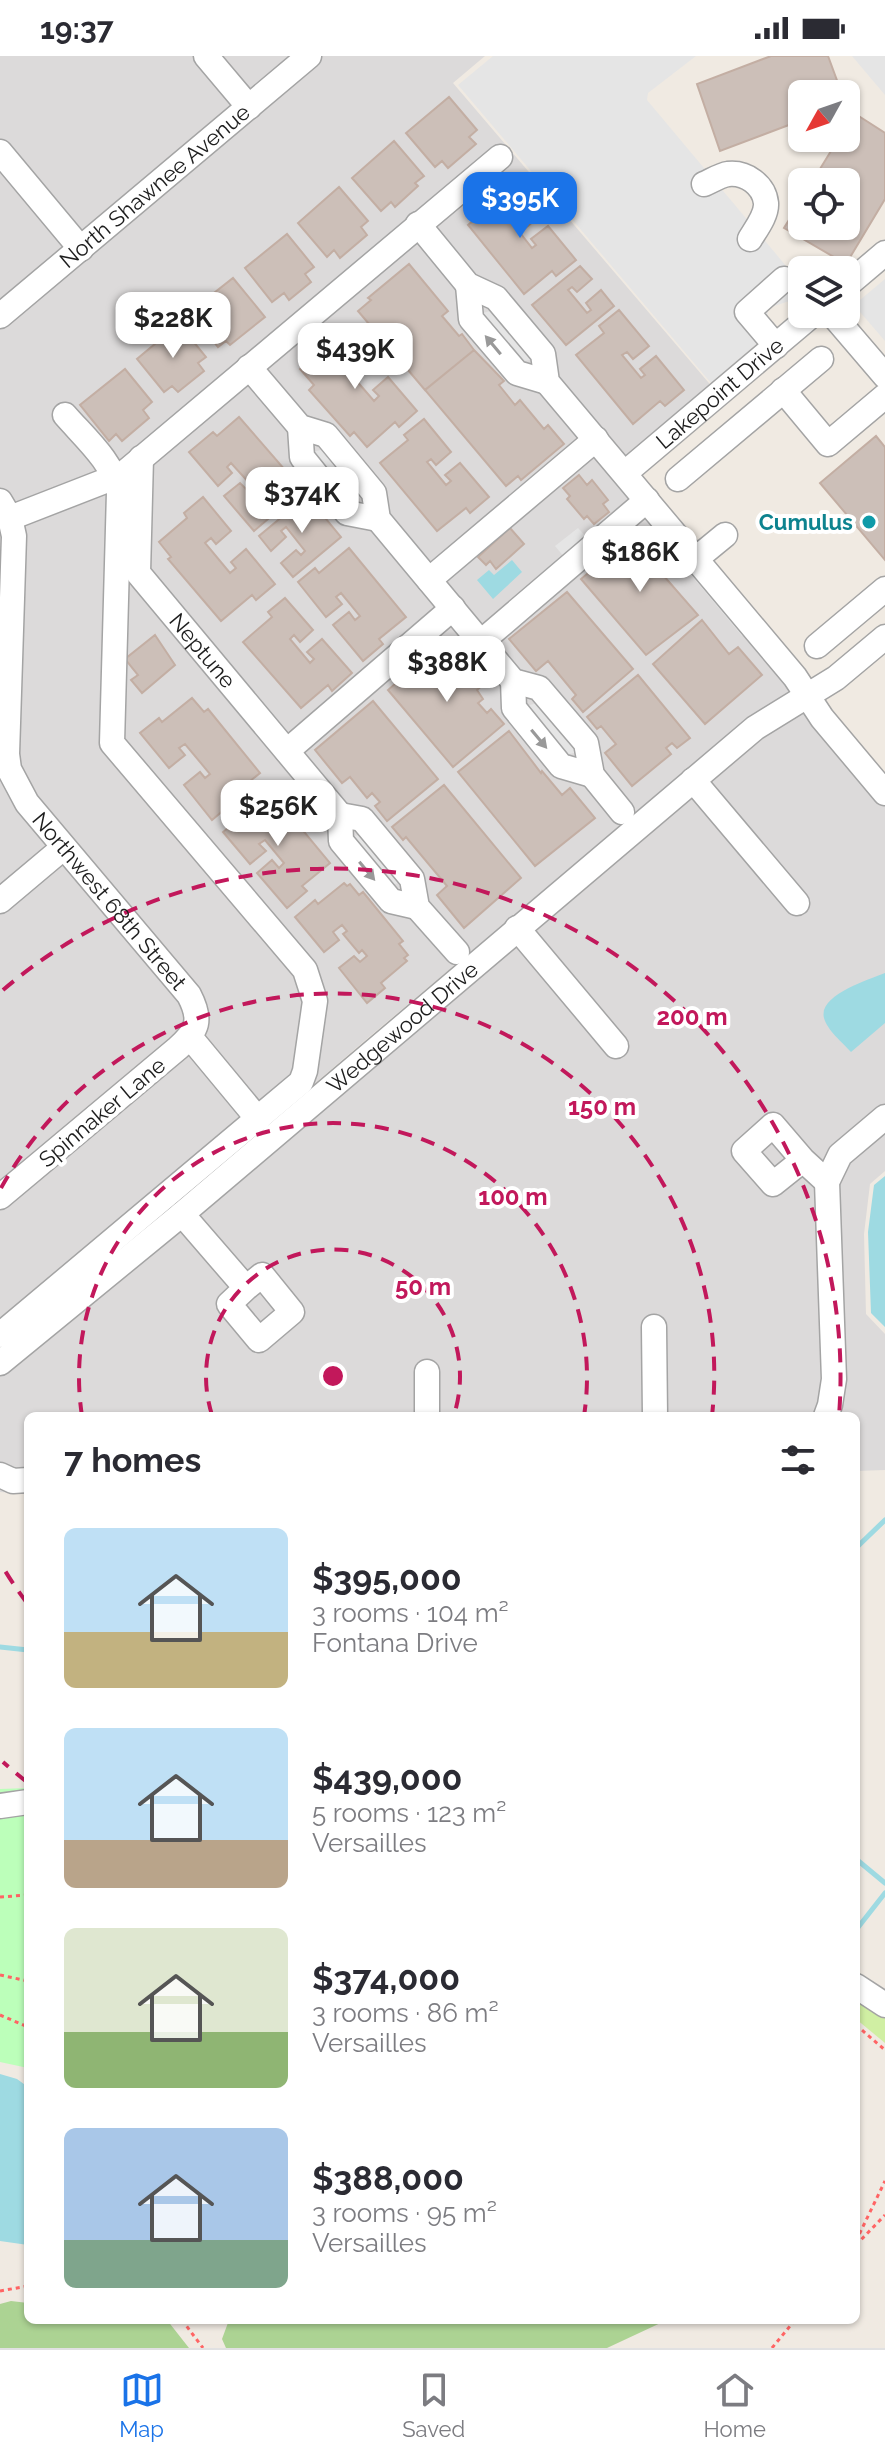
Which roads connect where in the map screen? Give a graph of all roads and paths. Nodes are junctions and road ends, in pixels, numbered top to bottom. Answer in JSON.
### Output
{"nodes":[{"id":1,"x":206,"y":56,"type":"edge"},
{"id":2,"x":309,"y":56,"type":"edge"},
{"id":3,"x":249,"y":107,"type":"junction"},
{"id":4,"x":0,"y":152,"type":"edge"},
{"id":5,"x":500,"y":157,"type":"dead end"},
{"id":6,"x":704,"y":184,"type":"dead end"},
{"id":7,"x":418,"y":224,"type":"junction"},
{"id":8,"x":750,"y":239,"type":"dead end"},
{"id":9,"x":81,"y":249,"type":"junction"},
{"id":10,"x":884,"y":256,"type":"edge"},
{"id":11,"x":860,"y":275,"type":"edge"},
{"id":12,"x":784,"y":279,"type":"dead end"},
{"id":13,"x":468,"y":285,"type":"junction"},
{"id":14,"x":0,"y":316,"type":"edge"},
{"id":15,"x":797,"y":328,"type":"edge"},
{"id":16,"x":853,"y":328,"type":"edge"},
{"id":17,"x":776,"y":346,"type":"junction"},
{"id":18,"x":821,"y":359,"type":"dead end"},
{"id":19,"x":249,"y":367,"type":"junction"},
{"id":20,"x":885,"y":376,"type":"edge"},
{"id":21,"x":547,"y":382,"type":"junction"},
{"id":22,"x":783,"y":390,"type":"junction"},
{"id":23,"x":885,"y":396,"type":"edge"},
{"id":24,"x":65,"y":415,"type":"dead end"},
{"id":25,"x":300,"y":427,"type":"junction"},
{"id":26,"x":596,"y":439,"type":"junction"},
{"id":27,"x":141,"y":458,"type":"junction"},
{"id":28,"x":625,"y":473,"type":"junction"},
{"id":29,"x":116,"y":478,"type":"junction"},
{"id":30,"x":678,"y":479,"type":"dead end"},
{"id":31,"x":647,"y":500,"type":"junction"},
{"id":32,"x":5,"y":510,"type":"edge"},
{"id":33,"x":378,"y":519,"type":"junction"},
{"id":34,"x":725,"y":535,"type":"dead end"},
{"id":35,"x":697,"y":558,"type":"junction"},
{"id":36,"x":429,"y":580,"type":"junction"},
{"id":37,"x":885,"y":589,"type":"edge"},
{"id":38,"x":6,"y":605,"type":"edge"},
{"id":39,"x":453,"y":608,"type":"junction"},
{"id":40,"x":885,"y":637,"type":"edge"},
{"id":41,"x":481,"y":642,"type":"junction"},
{"id":42,"x":817,"y":646,"type":"dead end"},
{"id":43,"x":513,"y":681,"type":"junction"},
{"id":44,"x":808,"y":697,"type":"junction"},
{"id":45,"x":287,"y":751,"type":"junction"},
{"id":46,"x":592,"y":775,"type":"junction"},
{"id":47,"x":693,"y":780,"type":"junction"},
{"id":48,"x":885,"y":793,"type":"edge"},
{"id":49,"x":622,"y":812,"type":"dead end"},
{"id":50,"x":63,"y":848,"type":"junction"},
{"id":51,"x":0,"y":901,"type":"edge"},
{"id":52,"x":797,"y":903,"type":"dead end"},
{"id":53,"x":517,"y":928,"type":"junction"},
{"id":54,"x":457,"y":952,"type":"dead end"},
{"id":55,"x":194,"y":1029,"type":"junction"},
{"id":56,"x":616,"y":1046,"type":"dead end"},
{"id":57,"x":885,"y":1117,"type":"edge"},
{"id":58,"x":258,"y":1119,"type":"junction"},
{"id":59,"x":803,"y":1160,"type":"dead end"},
{"id":60,"x":827,"y":1182,"type":"junction"},
{"id":61,"x":0,"y":1197,"type":"edge"},
{"id":62,"x":182,"y":1214,"type":"junction"},
{"id":63,"x":246,"y":1288,"type":"dead end"},
{"id":64,"x":654,"y":1327,"type":"dead end"},
{"id":65,"x":0,"y":1335,"type":"edge"},
{"id":66,"x":0,"y":1363,"type":"edge"},
{"id":67,"x":427,"y":1372,"type":"dead end"},
{"id":68,"x":427,"y":1412,"type":"edge"},
{"id":69,"x":655,"y":1412,"type":"edge"},
{"id":70,"x":827,"y":1412,"type":"edge"},
{"id":71,"x":0,"y":1475,"type":"edge"},
{"id":72,"x":24,"y":1480,"type":"edge"},
{"id":73,"x":24,"y":1803,"type":"edge"},
{"id":74,"x":0,"y":1806,"type":"edge"},
{"id":75,"x":24,"y":1895,"type":"edge"},
{"id":76,"x":0,"y":1897,"type":"edge"},
{"id":77,"x":0,"y":1975,"type":"edge"},
{"id":78,"x":24,"y":1980,"type":"edge"},
{"id":79,"x":860,"y":1989,"type":"edge"},
{"id":80,"x":885,"y":2005,"type":"edge"},
{"id":81,"x":0,"y":2015,"type":"edge"},
{"id":82,"x":24,"y":2025,"type":"edge"},
{"id":83,"x":860,"y":2028,"type":"edge"},
{"id":84,"x":885,"y":2050,"type":"edge"},
{"id":85,"x":885,"y":2181,"type":"edge"},
{"id":86,"x":885,"y":2215,"type":"edge"},
{"id":87,"x":860,"y":2234,"type":"edge"},
{"id":88,"x":860,"y":2239,"type":"edge"},
{"id":89,"x":24,"y":2287,"type":"edge"},
{"id":90,"x":0,"y":2291,"type":"edge"},
{"id":91,"x":185,"y":2324,"type":"edge"},
{"id":92,"x":792,"y":2324,"type":"edge"},
{"id":93,"x":203,"y":2348,"type":"edge"},
{"id":94,"x":772,"y":2348,"type":"edge"}],
"edges":[{"from":1,"to":3,"type":"street"},
{"from":2,"to":3,"type":"street","name":"North Shawnee Avenue"},
{"from":3,"to":9,"type":"street","name":"North Shawnee Avenue"},
{"from":4,"to":9,"type":"street"},
{"from":5,"to":7,"type":"street"},
{"from":6,"to":8,"type":"street"},
{"from":7,"to":13,"type":"street"},
{"from":7,"to":19,"type":"street"},
{"from":9,"to":14,"type":"street","name":"North Shawnee Avenue"},
{"from":10,"to":11,"type":"street"},
{"from":12,"to":17,"type":"street"},
{"from":13,"to":21,"type":"street"},
{"from":21,"to":13,"type":"street","one_way":true},
{"from":15,"to":17,"type":"street","name":"Lakepoint Drive"},
{"from":16,"to":20,"type":"street"},
{"from":17,"to":28,"type":"street","name":"Lakepoint Drive"},
{"from":18,"to":22,"type":"street"},
{"from":19,"to":25,"type":"street"},
{"from":19,"to":27,"type":"street"},
{"from":21,"to":26,"type":"street"},
{"from":22,"to":23,"type":"street"},
{"from":22,"to":30,"type":"street"},
{"from":24,"to":29,"type":"street"},
{"from":25,"to":33,"type":"street"},
{"from":25,"to":33,"type":"street"},
{"from":26,"to":28,"type":"street"},
{"from":26,"to":36,"type":"street"},
{"from":27,"to":29,"type":"street"},
{"from":27,"to":45,"type":"street","name":"Neptune"},
{"from":28,"to":31,"type":"street"},
{"from":29,"to":32,"type":"street"},
{"from":29,"to":58,"type":"street"},
{"from":31,"to":35,"type":"street"},
{"from":31,"to":41,"type":"street"},
{"from":32,"to":38,"type":"street","name":"Northwest 68th Street"},
{"from":33,"to":36,"type":"street"},
{"from":34,"to":35,"type":"street"},
{"from":35,"to":44,"type":"street"},
{"from":36,"to":39,"type":"street"},
{"from":37,"to":42,"type":"street"},
{"from":38,"to":50,"type":"street","name":"Northwest 68th Street"},
{"from":39,"to":41,"type":"street"},
{"from":39,"to":45,"type":"street"},
{"from":40,"to":44,"type":"street","name":"Wedgewood Drive"},
{"from":41,"to":43,"type":"street"},
{"from":43,"to":46,"type":"street"},
{"from":43,"to":46,"type":"street","one_way":true},
{"from":44,"to":47,"type":"street","name":"Wedgewood Drive"},
{"from":44,"to":48,"type":"street"},
{"from":45,"to":54,"type":"street","name":"Neptune"},
{"from":46,"to":49,"type":"street"},
{"from":47,"to":52,"type":"street"},
{"from":47,"to":53,"type":"street","name":"Wedgewood Drive"},
{"from":50,"to":51,"type":"street"},
{"from":50,"to":55,"type":"street","name":"Northwest 68th Street"},
{"from":53,"to":56,"type":"street"},
{"from":53,"to":62,"type":"street","name":"Wedgewood Drive"},
{"from":55,"to":58,"type":"street","name":"Northwest 68th Street"},
{"from":55,"to":61,"type":"street","name":"Spinnaker Lane"},
{"from":57,"to":60,"type":"street"},
{"from":58,"to":65,"type":"street"},
{"from":59,"to":60,"type":"street"},
{"from":60,"to":70,"type":"street"},
{"from":62,"to":63,"type":"street"},
{"from":62,"to":66,"type":"street","name":"Wedgewood Drive"},
{"from":64,"to":69,"type":"street"},
{"from":67,"to":68,"type":"street"},
{"from":71,"to":72,"type":"street"},
{"from":73,"to":74,"type":"street"},
{"from":75,"to":76,"type":"path"},
{"from":77,"to":78,"type":"path"},
{"from":79,"to":80,"type":"street"},
{"from":81,"to":82,"type":"path"},
{"from":83,"to":84,"type":"path"},
{"from":85,"to":87,"type":"path"},
{"from":86,"to":88,"type":"path"},
{"from":89,"to":90,"type":"path"},
{"from":91,"to":93,"type":"path"},
{"from":92,"to":94,"type":"path"}]}
